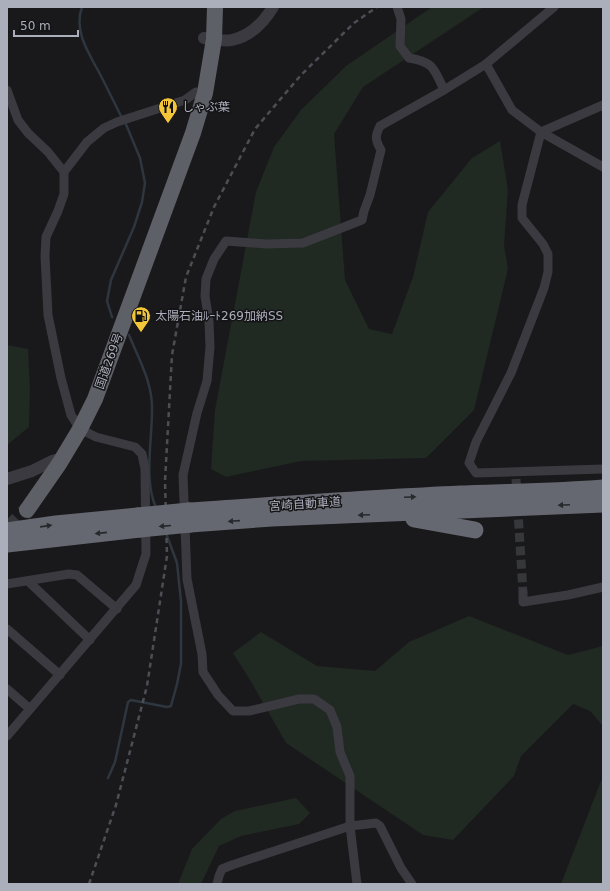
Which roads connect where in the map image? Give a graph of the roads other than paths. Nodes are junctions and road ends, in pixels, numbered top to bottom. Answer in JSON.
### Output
{"nodes":[{"id":1,"x":204,"y":7,"type":"edge"},
{"id":2,"x":215,"y":7,"type":"edge"},
{"id":3,"x":273,"y":7,"type":"edge"},
{"id":4,"x":397,"y":7,"type":"edge"},
{"id":5,"x":554,"y":7,"type":"edge"},
{"id":6,"x":209,"y":39,"type":"junction"},
{"id":7,"x":486,"y":64,"type":"junction"},
{"id":8,"x":7,"y":90,"type":"edge"},
{"id":9,"x":444,"y":90,"type":"junction"},
{"id":10,"x":201,"y":93,"type":"junction"},
{"id":11,"x":603,"y":105,"type":"edge"},
{"id":12,"x":541,"y":132,"type":"junction"},
{"id":13,"x":603,"y":167,"type":"edge"},
{"id":14,"x":64,"y":172,"type":"junction"},
{"id":15,"x":80,"y":430,"type":"junction"},
{"id":16,"x":63,"y":458,"type":"junction"},
{"id":17,"x":603,"y":469,"type":"edge"},
{"id":18,"x":7,"y":478,"type":"edge"},
{"id":19,"x":603,"y":488,"type":"edge"},
{"id":20,"x":603,"y":504,"type":"edge"},
{"id":21,"x":27,"y":510,"type":"tunnel mouth"},
{"id":22,"x":384,"y":514,"type":"junction"},
{"id":23,"x":190,"y":518,"type":"junction"},
{"id":24,"x":139,"y":522,"type":"junction"},
{"id":25,"x":475,"y":530,"type":"dead end"},
{"id":26,"x":7,"y":531,"type":"edge"},
{"id":27,"x":7,"y":544,"type":"edge"},
{"id":28,"x":28,"y":582,"type":"junction"},
{"id":29,"x":7,"y":584,"type":"edge"},
{"id":30,"x":603,"y":587,"type":"edge"},
{"id":31,"x":523,"y":593,"type":"dead end"},
{"id":32,"x":117,"y":609,"type":"junction"},
{"id":33,"x":7,"y":630,"type":"edge"},
{"id":34,"x":90,"y":640,"type":"junction"},
{"id":35,"x":60,"y":675,"type":"junction"},
{"id":36,"x":7,"y":689,"type":"edge"},
{"id":37,"x":30,"y":709,"type":"junction"},
{"id":38,"x":7,"y":736,"type":"edge"},
{"id":39,"x":350,"y":826,"type":"junction"},
{"id":40,"x":217,"y":884,"type":"edge"},
{"id":41,"x":357,"y":884,"type":"edge"},
{"id":42,"x":412,"y":884,"type":"edge"}],
"edges":[{"from":1,"to":6,"type":"highway"},
{"from":2,"to":6,"type":"highway"},
{"from":3,"to":6,"type":"street"},
{"from":4,"to":9,"type":"street"},
{"from":5,"to":7,"type":"street"},
{"from":6,"to":10,"type":"highway","name":"国道269号"},
{"from":7,"to":9,"type":"street"},
{"from":7,"to":12,"type":"street"},
{"from":8,"to":14,"type":"street"},
{"from":9,"to":39,"type":"street"},
{"from":10,"to":14,"type":"street"},
{"from":10,"to":15,"type":"highway","name":"国道269号"},
{"from":11,"to":12,"type":"street"},
{"from":12,"to":13,"type":"street"},
{"from":12,"to":17,"type":"street"},
{"from":14,"to":15,"type":"street"},
{"from":15,"to":16,"type":"highway","name":"国道269号"},
{"from":15,"to":32,"type":"street"},
{"from":16,"to":18,"type":"street"},
{"from":16,"to":21,"type":"highway","name":"国道269号"},
{"from":23,"to":19,"type":"highway","name":"宮崎自動車道","one_way":true},
{"from":20,"to":22,"type":"highway","name":"宮崎自動車道","one_way":true},
{"from":22,"to":23,"type":"highway","name":"宮崎自動車道","one_way":true},
{"from":22,"to":25,"type":"highway"},
{"from":23,"to":24,"type":"highway","name":"宮崎自動車道","bridge":true},
{"from":26,"to":24,"type":"highway","name":"宮崎自動車道","one_way":true},
{"from":24,"to":27,"type":"highway","name":"宮崎自動車道","one_way":true},
{"from":28,"to":29,"type":"street"},
{"from":28,"to":32,"type":"street"},
{"from":28,"to":34,"type":"street"},
{"from":30,"to":31,"type":"street"},
{"from":32,"to":34,"type":"street"},
{"from":33,"to":35,"type":"street"},
{"from":34,"to":35,"type":"street"},
{"from":35,"to":37,"type":"street"},
{"from":36,"to":37,"type":"street"},
{"from":37,"to":38,"type":"street"},
{"from":39,"to":40,"type":"street"},
{"from":39,"to":41,"type":"street"},
{"from":39,"to":42,"type":"street"}]}
